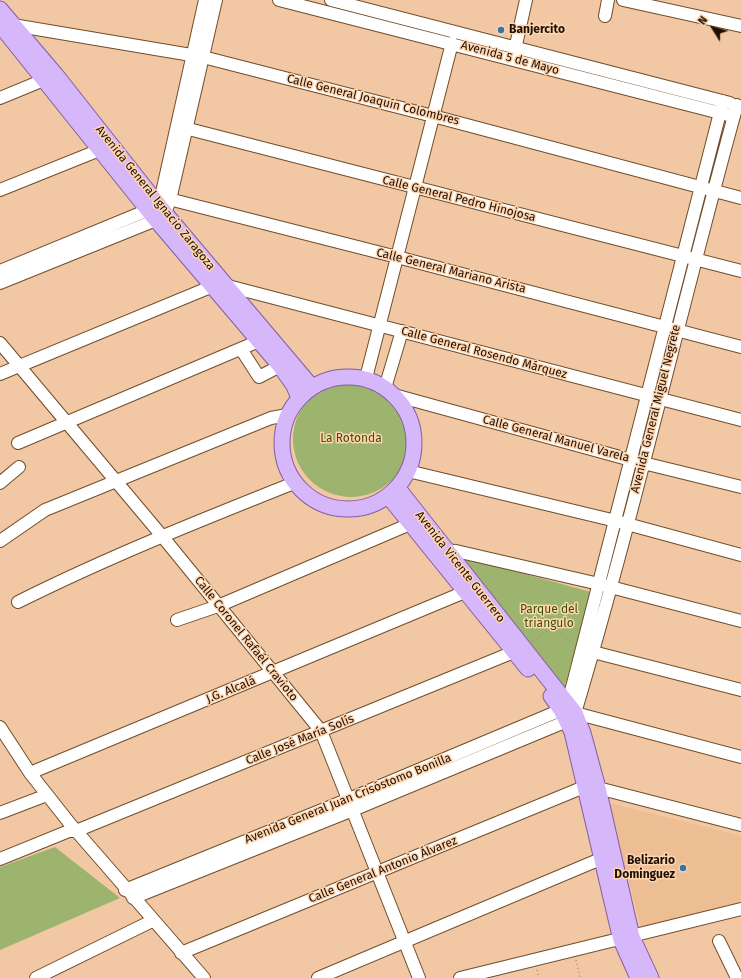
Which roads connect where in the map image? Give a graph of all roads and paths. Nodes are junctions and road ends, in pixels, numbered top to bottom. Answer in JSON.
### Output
{"nodes":[{"id":1,"x":205,"y":0,"type":"edge"},
{"id":2,"x":216,"y":0,"type":"edge"},
{"id":3,"x":279,"y":0,"type":"edge"},
{"id":4,"x":331,"y":0,"type":"edge"},
{"id":5,"x":526,"y":0,"type":"edge"},
{"id":6,"x":608,"y":0,"type":"edge"},
{"id":7,"x":623,"y":0,"type":"edge"},
{"id":8,"x":377,"y":5,"type":"edge"},
{"id":9,"x":673,"y":5,"type":"edge"},
{"id":10,"x":605,"y":16,"type":"dead end"},
{"id":11,"x":2,"y":17,"type":"edge"},
{"id":12,"x":372,"y":24,"type":"junction"},
{"id":13,"x":741,"y":26,"type":"edge"},
{"id":14,"x":452,"y":43,"type":"junction"},
{"id":15,"x":515,"y":47,"type":"junction"},
{"id":16,"x":198,"y":56,"type":"junction"},
{"id":17,"x":513,"y":59,"type":"junction"},
{"id":18,"x":50,"y":77,"type":"junction"},
{"id":19,"x":656,"y":90,"type":"junction"},
{"id":20,"x":0,"y":98,"type":"edge"},
{"id":21,"x":723,"y":101,"type":"junction"},
{"id":22,"x":739,"y":105,"type":"edge"},
{"id":23,"x":720,"y":113,"type":"junction"},
{"id":24,"x":434,"y":116,"type":"junction"},
{"id":25,"x":738,"y":118,"type":"edge"},
{"id":26,"x":182,"y":127,"type":"junction"},
{"id":27,"x":106,"y":148,"type":"junction"},
{"id":28,"x":700,"y":187,"type":"junction"},
{"id":29,"x":415,"y":188,"type":"junction"},
{"id":30,"x":0,"y":190,"type":"edge"},
{"id":31,"x":714,"y":191,"type":"junction"},
{"id":32,"x":741,"y":198,"type":"edge"},
{"id":33,"x":159,"y":207,"type":"junction"},
{"id":34,"x":683,"y":255,"type":"junction"},
{"id":35,"x":397,"y":257,"type":"junction"},
{"id":36,"x":695,"y":259,"type":"junction"},
{"id":37,"x":0,"y":271,"type":"edge"},
{"id":38,"x":741,"y":271,"type":"edge"},
{"id":39,"x":0,"y":283,"type":"edge"},
{"id":40,"x":220,"y":286,"type":"junction"},
{"id":41,"x":380,"y":325,"type":"junction"},
{"id":42,"x":664,"y":326,"type":"junction"},
{"id":43,"x":677,"y":329,"type":"junction"},
{"id":44,"x":402,"y":331,"type":"junction"},
{"id":45,"x":264,"y":338,"type":"junction"},
{"id":46,"x":0,"y":343,"type":"edge"},
{"id":47,"x":741,"y":347,"type":"edge"},
{"id":48,"x":241,"y":348,"type":"junction"},
{"id":49,"x":19,"y":366,"type":"junction"},
{"id":50,"x":280,"y":366,"type":"junction"},
{"id":51,"x":0,"y":374,"type":"edge"},
{"id":52,"x":366,"y":378,"type":"junction"},
{"id":53,"x":312,"y":387,"type":"junction"},
{"id":54,"x":390,"y":391,"type":"junction"},
{"id":55,"x":647,"y":396,"type":"junction"},
{"id":56,"x":299,"y":398,"type":"junction"},
{"id":57,"x":659,"y":399,"type":"junction"},
{"id":58,"x":287,"y":415,"type":"junction"},
{"id":59,"x":741,"y":420,"type":"edge"},
{"id":60,"x":66,"y":422,"type":"junction"},
{"id":61,"x":18,"y":442,"type":"dead end"},
{"id":62,"x":631,"y":460,"type":"junction"},
{"id":63,"x":643,"y":463,"type":"junction"},
{"id":64,"x":19,"y":467,"type":"dead end"},
{"id":65,"x":408,"y":471,"type":"junction"},
{"id":66,"x":115,"y":481,"type":"junction"},
{"id":67,"x":0,"y":483,"type":"edge"},
{"id":68,"x":294,"y":483,"type":"junction"},
{"id":69,"x":741,"y":488,"type":"edge"},
{"id":70,"x":392,"y":492,"type":"junction"},
{"id":71,"x":621,"y":522,"type":"junction"},
{"id":72,"x":410,"y":524,"type":"junction"},
{"id":73,"x":162,"y":536,"type":"junction"},
{"id":74,"x":0,"y":541,"type":"edge"},
{"id":75,"x":439,"y":550,"type":"junction"},
{"id":76,"x":741,"y":555,"type":"edge"},
{"id":77,"x":605,"y":586,"type":"junction"},
{"id":78,"x":470,"y":590,"type":"junction"},
{"id":79,"x":18,"y":602,"type":"dead end"},
{"id":80,"x":218,"y":606,"type":"junction"},
{"id":81,"x":177,"y":620,"type":"dead end"},
{"id":82,"x":741,"y":621,"type":"edge"},
{"id":83,"x":519,"y":650,"type":"junction"},
{"id":84,"x":588,"y":650,"type":"junction"},
{"id":85,"x":273,"y":673,"type":"junction"},
{"id":86,"x":741,"y":690,"type":"edge"},
{"id":87,"x":568,"y":712,"type":"junction"},
{"id":88,"x":0,"y":727,"type":"edge"},
{"id":89,"x":321,"y":732,"type":"junction"},
{"id":90,"x":741,"y":757,"type":"edge"},
{"id":91,"x":30,"y":773,"type":"junction"},
{"id":92,"x":591,"y":787,"type":"junction"},
{"id":93,"x":47,"y":795,"type":"junction"},
{"id":94,"x":351,"y":805,"type":"junction"},
{"id":95,"x":0,"y":813,"type":"edge"},
{"id":96,"x":741,"y":825,"type":"edge"},
{"id":97,"x":76,"y":832,"type":"junction"},
{"id":98,"x":607,"y":856,"type":"junction"},
{"id":99,"x":0,"y":859,"type":"edge"},
{"id":100,"x":378,"y":871,"type":"junction"},
{"id":101,"x":129,"y":894,"type":"junction"},
{"id":102,"x":741,"y":909,"type":"edge"},
{"id":103,"x":152,"y":921,"type":"junction"},
{"id":104,"x":627,"y":938,"type":"junction"},
{"id":105,"x":406,"y":941,"type":"junction"},
{"id":106,"x":720,"y":941,"type":"dead end"},
{"id":107,"x":181,"y":953,"type":"junction"},
{"id":108,"x":576,"y":959,"type":"dead end"},
{"id":109,"x":36,"y":978,"type":"edge"},
{"id":110,"x":204,"y":978,"type":"edge"},
{"id":111,"x":318,"y":978,"type":"edge"},
{"id":112,"x":419,"y":978,"type":"edge"},
{"id":113,"x":460,"y":978,"type":"edge"},
{"id":114,"x":580,"y":978,"type":"edge"},
{"id":115,"x":638,"y":978,"type":"edge"},
{"id":116,"x":651,"y":978,"type":"edge"},
{"id":117,"x":737,"y":978,"type":"edge"}],
"edges":[{"from":1,"to":16,"type":"street"},
{"from":2,"to":16,"type":"street"},
{"from":3,"to":12,"type":"street","name":"Avenida 5 de Mayo"},
{"from":4,"to":8,"type":"street","name":"Avenida 5 de Mayo"},
{"from":5,"to":15,"type":"street"},
{"from":6,"to":10,"type":"street"},
{"from":7,"to":9,"type":"street"},
{"from":8,"to":12,"type":"street"},
{"from":8,"to":15,"type":"street","name":"Avenida 5 de Mayo"},
{"from":9,"to":13,"type":"street"},
{"from":11,"to":16,"type":"street","name":"Calle General Joaquín Colombres"},
{"from":11,"to":18,"type":"main road","name":"Avenida General Ignacio Zaragoza"},
{"from":12,"to":14,"type":"street","name":"Avenida 5 de Mayo"},
{"from":14,"to":17,"type":"street","name":"Avenida 5 de Mayo"},
{"from":14,"to":24,"type":"street"},
{"from":15,"to":17,"type":"street"},
{"from":15,"to":19,"type":"street","name":"Avenida 5 de Mayo"},
{"from":16,"to":24,"type":"street","name":"Calle General Joaquín Colombres"},
{"from":16,"to":26,"type":"street"},
{"from":17,"to":19,"type":"street","name":"Avenida 5 de Mayo"},
{"from":18,"to":20,"type":"street"},
{"from":18,"to":27,"type":"main road","name":"Avenida General Ignacio Zaragoza"},
{"from":19,"to":21,"type":"street","name":"Avenida 5 de Mayo"},
{"from":19,"to":23,"type":"street","name":"Avenida 5 de Mayo"},
{"from":21,"to":22,"type":"street","name":"Avenida 5 de Mayo"},
{"from":21,"to":23,"type":"street","name":"Avenida General Miguel Negrete"},
{"from":22,"to":25,"type":"street","name":"Avenida General Miguel Negrete"},
{"from":23,"to":25,"type":"street","name":"Avenida 5 de Mayo"},
{"from":23,"to":28,"type":"street","name":"Avenida General Miguel Negrete"},
{"from":24,"to":28,"type":"street","name":"Calle General Joaquín Colombres"},
{"from":24,"to":29,"type":"street"},
{"from":25,"to":31,"type":"street","name":"Avenida General Miguel Negrete"},
{"from":26,"to":29,"type":"street","name":"Calle General Pedro Hinojosa"},
{"from":26,"to":33,"type":"street"},
{"from":27,"to":30,"type":"street"},
{"from":27,"to":33,"type":"main road","name":"Avenida General Ignacio Zaragoza"},
{"from":28,"to":31,"type":"street","name":"Calle General Joaquín Colombres"},
{"from":28,"to":34,"type":"street","name":"Avenida General Miguel Negrete"},
{"from":29,"to":34,"type":"street","name":"Calle General Pedro Hinojosa"},
{"from":29,"to":35,"type":"street"},
{"from":31,"to":32,"type":"street","name":"Calle General Joaquín Colombres"},
{"from":31,"to":36,"type":"street","name":"Avenida General Miguel Negrete"},
{"from":33,"to":35,"type":"street","name":"Calle General Mariano Arista"},
{"from":33,"to":37,"type":"street"},
{"from":33,"to":39,"type":"street"},
{"from":33,"to":40,"type":"main road","name":"Avenida General Ignacio Zaragoza"},
{"from":34,"to":36,"type":"street","name":"Calle General Pedro Hinojosa"},
{"from":34,"to":42,"type":"street","name":"Avenida General Miguel Negrete"},
{"from":35,"to":41,"type":"street"},
{"from":35,"to":42,"type":"street","name":"Calle General Mariano Arista"},
{"from":36,"to":38,"type":"street","name":"Calle General Pedro Hinojosa"},
{"from":36,"to":43,"type":"street","name":"Avenida General Miguel Negrete"},
{"from":40,"to":41,"type":"street","name":"Calle General Rosendo Márquez"},
{"from":40,"to":45,"type":"main road","name":"Avenida General Ignacio Zaragoza"},
{"from":40,"to":49,"type":"street"},
{"from":41,"to":44,"type":"street","name":"Calle General Rosendo Márquez"},
{"from":41,"to":52,"type":"street"},
{"from":42,"to":43,"type":"street","name":"Calle General Mariano Arista"},
{"from":42,"to":55,"type":"street","name":"Avenida General Miguel Negrete"},
{"from":43,"to":47,"type":"street","name":"Calle General Mariano Arista"},
{"from":43,"to":57,"type":"street","name":"Avenida General Miguel Negrete"},
{"from":44,"to":54,"type":"street"},
{"from":44,"to":55,"type":"street","name":"Calle General Rosendo Márquez"},
{"from":45,"to":48,"type":"street"},
{"from":45,"to":50,"type":"main road","name":"Avenida General Ignacio Zaragoza"},
{"from":45,"to":53,"type":"main road","name":"Avenida General Ignacio Zaragoza"},
{"from":46,"to":49,"type":"street","name":"Calle Coronel Rafaél Cravioto"},
{"from":48,"to":50,"type":"street"},
{"from":48,"to":60,"type":"street"},
{"from":49,"to":51,"type":"street"},
{"from":49,"to":60,"type":"street","name":"Calle Coronel Rafaél Cravioto"},
{"from":50,"to":56,"type":"main road","name":"Avenida General Ignacio Zaragoza"},
{"from":52,"to":53,"type":"main road"},
{"from":52,"to":54,"type":"main road"},
{"from":53,"to":56,"type":"main road"},
{"from":54,"to":62,"type":"street","name":"Calle General Manuel Varela"},
{"from":54,"to":65,"type":"main road"},
{"from":55,"to":57,"type":"street","name":"Calle General Rosendo Márquez"},
{"from":55,"to":62,"type":"street","name":"Avenida General Miguel Negrete"},
{"from":56,"to":58,"type":"main road"},
{"from":57,"to":59,"type":"street","name":"Calle General Rosendo Márquez"},
{"from":57,"to":63,"type":"street","name":"Avenida General Miguel Negrete"},
{"from":58,"to":66,"type":"street"},
{"from":58,"to":68,"type":"main road"},
{"from":60,"to":61,"type":"street"},
{"from":60,"to":66,"type":"street","name":"Calle Coronel Rafaél Cravioto"},
{"from":62,"to":63,"type":"street","name":"Calle General Manuel Varela"},
{"from":62,"to":71,"type":"street","name":"Avenida General Miguel Negrete"},
{"from":63,"to":69,"type":"street","name":"Calle General Manuel Varela"},
{"from":63,"to":71,"type":"street","name":"Avenida General Miguel Negrete"},
{"from":64,"to":67,"type":"street"},
{"from":65,"to":70,"type":"main road"},
{"from":65,"to":71,"type":"street"},
{"from":66,"to":73,"type":"street","name":"Calle Coronel Rafaél Cravioto"},
{"from":66,"to":74,"type":"street"},
{"from":68,"to":70,"type":"main road"},
{"from":68,"to":73,"type":"street"},
{"from":70,"to":72,"type":"main road","name":"Avenida Vicente Guerrero"},
{"from":70,"to":75,"type":"main road","name":"Avenida Vicente Guerrero"},
{"from":71,"to":76,"type":"street"},
{"from":71,"to":77,"type":"street","name":"Avenida General Miguel Negrete"},
{"from":72,"to":75,"type":"main road","name":"Avenida Vicente Guerrero"},
{"from":72,"to":80,"type":"street"},
{"from":73,"to":79,"type":"street"},
{"from":73,"to":80,"type":"street","name":"Calle Coronel Rafaél Cravioto"},
{"from":75,"to":77,"type":"street"},
{"from":75,"to":78,"type":"main road","name":"Avenida Vicente Guerrero"},
{"from":77,"to":82,"type":"street"},
{"from":77,"to":84,"type":"street","name":"Avenida General Miguel Negrete"},
{"from":78,"to":83,"type":"main road","name":"Avenida Vicente Guerrero"},
{"from":78,"to":85,"type":"street","name":"J.G. Alcalá"},
{"from":80,"to":81,"type":"street"},
{"from":80,"to":85,"type":"street","name":"Calle Coronel Rafaél Cravioto"},
{"from":83,"to":84,"type":"path"},
{"from":83,"to":87,"type":"main road","name":"Avenida Vicente Guerrero"},
{"from":83,"to":89,"type":"street","name":"Calle José María Solís"},
{"from":84,"to":86,"type":"street"},
{"from":84,"to":87,"type":"street","name":"Avenida General Miguel Negrete"},
{"from":85,"to":89,"type":"street","name":"Calle Coronel Rafaél Cravioto"},
{"from":85,"to":91,"type":"street","name":"J.G. Alcalá"},
{"from":87,"to":90,"type":"street"},
{"from":87,"to":92,"type":"main road","name":"Avenida Vicente Guerrero"},
{"from":87,"to":94,"type":"street","name":"Avenida General Juan Crisóstomo Bonilla"},
{"from":88,"to":91,"type":"street"},
{"from":89,"to":94,"type":"street","name":"Calle Coronel Rafaél Cravioto"},
{"from":89,"to":97,"type":"street","name":"Calle José María Solís"},
{"from":91,"to":93,"type":"street"},
{"from":92,"to":96,"type":"street"},
{"from":92,"to":98,"type":"main road","name":"Avenida Vicente Guerrero"},
{"from":92,"to":100,"type":"street","name":"Calle General Antonio Álvarez"},
{"from":93,"to":95,"type":"street"},
{"from":93,"to":97,"type":"street"},
{"from":94,"to":100,"type":"street","name":"Calle Coronel Rafaél Cravioto"},
{"from":94,"to":101,"type":"street","name":"Avenida General Juan Crisóstomo Bonilla"},
{"from":97,"to":99,"type":"street","name":"Calle José María Solís"},
{"from":97,"to":101,"type":"street"},
{"from":98,"to":104,"type":"main road","name":"Avenida Vicente Guerrero"},
{"from":98,"to":105,"type":"street"},
{"from":100,"to":105,"type":"street","name":"Calle Coronel Rafaél Cravioto"},
{"from":100,"to":107,"type":"street","name":"Calle General Antonio Álvarez"},
{"from":101,"to":103,"type":"street"},
{"from":102,"to":104,"type":"street"},
{"from":103,"to":107,"type":"street"},
{"from":103,"to":109,"type":"street"},
{"from":104,"to":113,"type":"street"},
{"from":104,"to":115,"type":"main road","name":"Avenida Vicente Guerrero"},
{"from":104,"to":116,"type":"main road","name":"Avenida Vicente Guerrero"},
{"from":105,"to":111,"type":"street"},
{"from":105,"to":112,"type":"street","name":"Calle Coronel Rafaél Cravioto"},
{"from":106,"to":117,"type":"street"},
{"from":107,"to":110,"type":"street"},
{"from":108,"to":114,"type":"path"}]}
